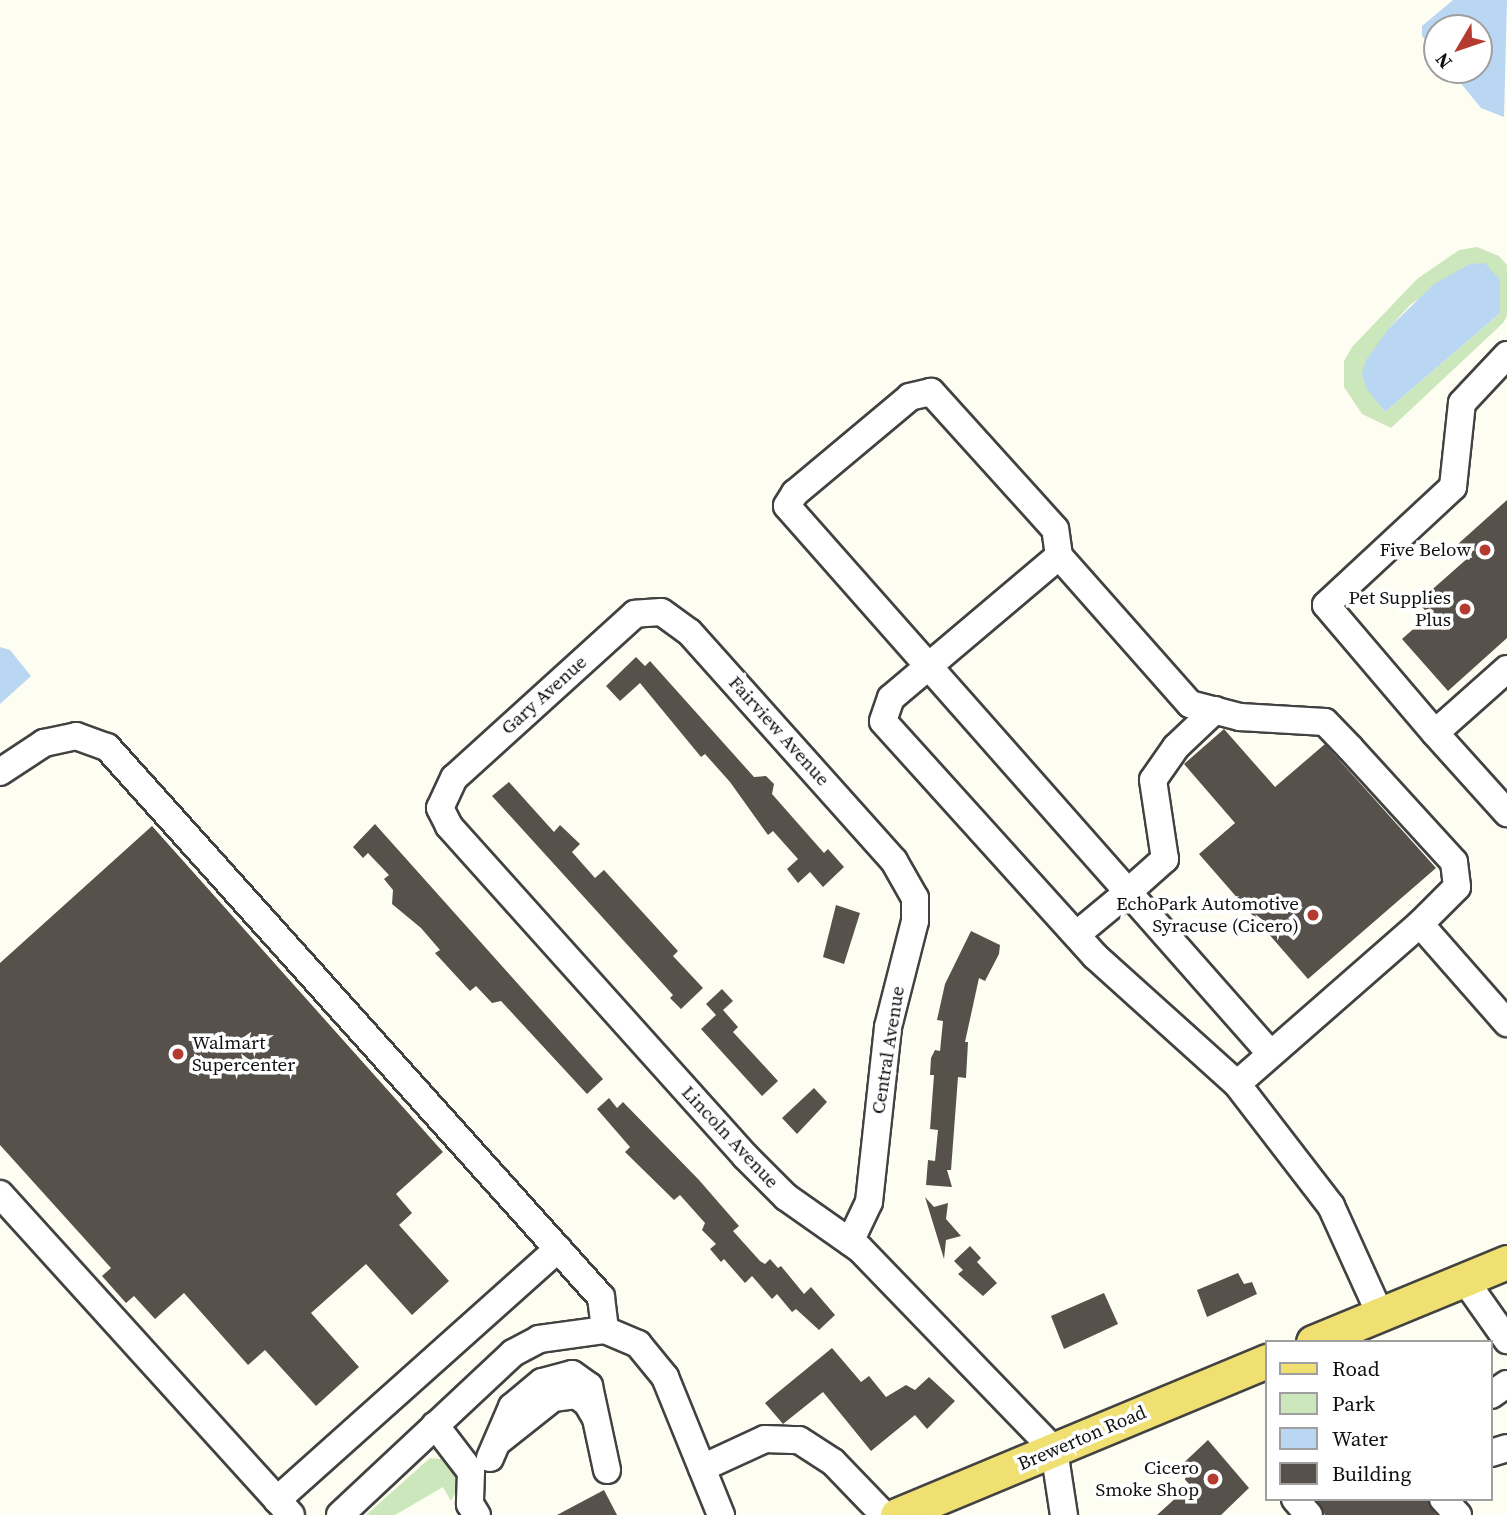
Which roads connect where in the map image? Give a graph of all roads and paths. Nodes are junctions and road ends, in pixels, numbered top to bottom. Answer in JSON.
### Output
{"nodes":[{"id":1,"x":1507,"y":355,"type":"edge"},
{"id":2,"x":1059,"y":556,"type":"junction"},
{"id":3,"x":656,"y":610,"type":"joint"},
{"id":4,"x":928,"y":667,"type":"junction"},
{"id":5,"x":1507,"y":669,"type":"edge"},
{"id":6,"x":1215,"y":710,"type":"junction"},
{"id":7,"x":1435,"y":733,"type":"junction"},
{"id":8,"x":0,"y":772,"type":"edge"},
{"id":9,"x":443,"y":795,"type":"joint"},
{"id":10,"x":1507,"y":813,"type":"edge"},
{"id":11,"x":894,"y":861,"type":"joint"},
{"id":12,"x":1128,"y":892,"type":"junction"},
{"id":13,"x":1420,"y":924,"type":"junction"},
{"id":14,"x":1076,"y":935,"type":"junction"},
{"id":15,"x":1507,"y":1023,"type":"edge"},
{"id":16,"x":1270,"y":1053,"type":"junction"},
{"id":17,"x":1237,"y":1084,"type":"junction"},
{"id":18,"x":0,"y":1194,"type":"edge"},
{"id":19,"x":850,"y":1242,"type":"junction"},
{"id":20,"x":558,"y":1249,"type":"junction"},
{"id":21,"x":1507,"y":1262,"type":"edge"},
{"id":22,"x":1464,"y":1279,"type":"junction"},
{"id":23,"x":1380,"y":1314,"type":"junction"},
{"id":24,"x":605,"y":1330,"type":"junction"},
{"id":25,"x":1318,"y":1340,"type":"edge"},
{"id":26,"x":1507,"y":1340,"type":"edge"},
{"id":27,"x":1266,"y":1361,"type":"edge"},
{"id":28,"x":435,"y":1425,"type":"junction"},
{"id":29,"x":495,"y":1449,"type":"dead end"},
{"id":30,"x":1054,"y":1450,"type":"junction"},
{"id":31,"x":702,"y":1468,"type":"junction"},
{"id":32,"x":607,"y":1471,"type":"dead end"},
{"id":33,"x":1297,"y":1501,"type":"edge"},
{"id":34,"x":1445,"y":1501,"type":"edge"},
{"id":35,"x":284,"y":1507,"type":"edge"},
{"id":36,"x":465,"y":1511,"type":"edge"},
{"id":37,"x":340,"y":1515,"type":"edge"},
{"id":38,"x":721,"y":1515,"type":"edge"},
{"id":39,"x":884,"y":1515,"type":"edge"},
{"id":40,"x":897,"y":1515,"type":"edge"},
{"id":41,"x":1064,"y":1515,"type":"edge"},
{"id":42,"x":1309,"y":1515,"type":"edge"},
{"id":43,"x":1458,"y":1515,"type":"edge"}],
"edges":[{"from":1,"to":7,"type":"street"},
{"from":2,"to":4,"type":"street"},
{"from":2,"to":4,"type":"street"},
{"from":2,"to":6,"type":"street"},
{"from":3,"to":9,"type":"street","name":"Gary Avenue"},
{"from":3,"to":11,"type":"street","name":"Fairview Avenue"},
{"from":4,"to":12,"type":"street"},
{"from":4,"to":14,"type":"street"},
{"from":5,"to":7,"type":"street"},
{"from":6,"to":12,"type":"street"},
{"from":6,"to":13,"type":"street"},
{"from":7,"to":10,"type":"street"},
{"from":8,"to":20,"type":"street"},
{"from":9,"to":19,"type":"street","name":"Lincoln Avenue"},
{"from":11,"to":19,"type":"street","name":"Central Avenue"},
{"from":12,"to":14,"type":"street"},
{"from":12,"to":16,"type":"street"},
{"from":13,"to":15,"type":"street"},
{"from":13,"to":16,"type":"street"},
{"from":14,"to":17,"type":"street"},
{"from":16,"to":17,"type":"street"},
{"from":17,"to":23,"type":"street"},
{"from":18,"to":35,"type":"street"},
{"from":19,"to":30,"type":"street","name":"Lincoln Avenue"},
{"from":20,"to":24,"type":"street"},
{"from":20,"to":35,"type":"street"},
{"from":21,"to":22,"type":"main road"},
{"from":22,"to":23,"type":"main road"},
{"from":22,"to":26,"type":"street"},
{"from":23,"to":25,"type":"main road"},
{"from":24,"to":28,"type":"street"},
{"from":24,"to":31,"type":"street"},
{"from":27,"to":30,"type":"main road","name":"Brewerton Road"},
{"from":28,"to":36,"type":"street"},
{"from":28,"to":37,"type":"street"},
{"from":29,"to":32,"type":"street"},
{"from":30,"to":40,"type":"main road","name":"Brewerton Road"},
{"from":30,"to":41,"type":"street"},
{"from":31,"to":38,"type":"street"},
{"from":31,"to":39,"type":"street"},
{"from":33,"to":42,"type":"street"},
{"from":34,"to":43,"type":"street"}]}
